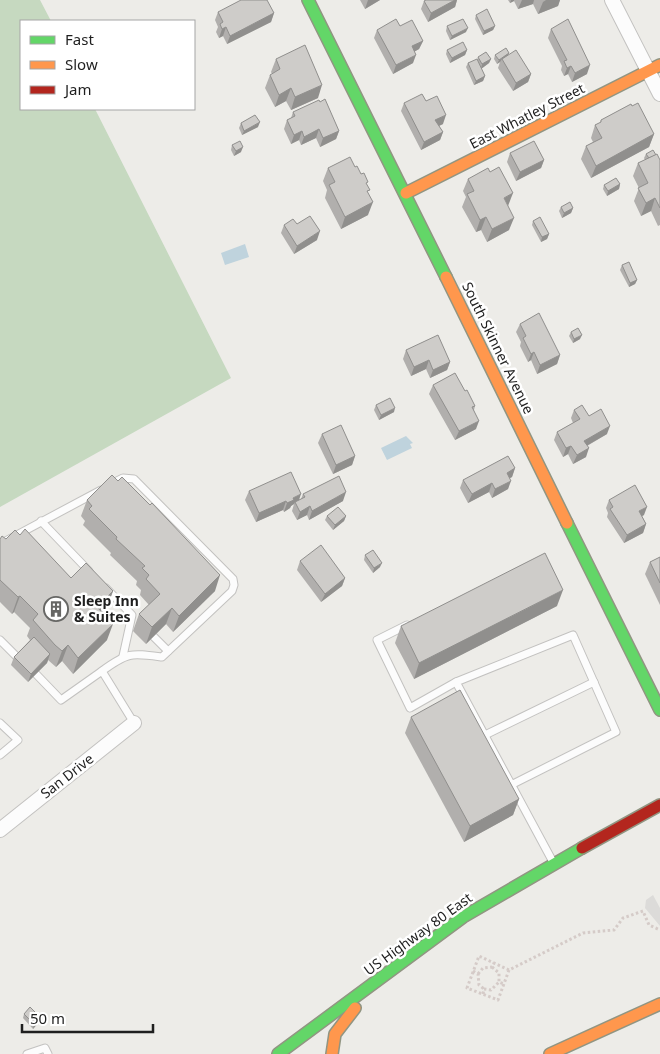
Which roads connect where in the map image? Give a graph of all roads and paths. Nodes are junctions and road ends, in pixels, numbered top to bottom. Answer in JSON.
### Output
{"nodes":[{"id":1,"x":308,"y":0,"type":"edge"},
{"id":2,"x":612,"y":0,"type":"edge"},
{"id":3,"x":654,"y":68,"type":"edge"},
{"id":4,"x":660,"y":94,"type":"edge"},
{"id":5,"x":406,"y":192,"type":"junction"},
{"id":6,"x":41,"y":521,"type":"junction"},
{"id":7,"x":0,"y":544,"type":"edge"},
{"id":8,"x":93,"y":575,"type":"edge"},
{"id":9,"x":99,"y":581,"type":"edge"},
{"id":10,"x":132,"y":615,"type":"junction"},
{"id":11,"x":412,"y":622,"type":"edge"},
{"id":12,"x":140,"y":624,"type":"edge"},
{"id":13,"x":153,"y":636,"type":"edge"},
{"id":14,"x":0,"y":640,"type":"edge"},
{"id":15,"x":168,"y":651,"type":"junction"},
{"id":16,"x":123,"y":656,"type":"junction"},
{"id":17,"x":18,"y":658,"type":"edge"},
{"id":18,"x":102,"y":671,"type":"junction"},
{"id":19,"x":36,"y":674,"type":"edge"},
{"id":20,"x":456,"y":682,"type":"junction"},
{"id":21,"x":594,"y":682,"type":"junction"},
{"id":22,"x":660,"y":710,"type":"edge"},
{"id":23,"x":0,"y":723,"type":"edge"},
{"id":24,"x":134,"y":723,"type":"joint"},
{"id":25,"x":485,"y":735,"type":"junction"},
{"id":26,"x":0,"y":755,"type":"edge"},
{"id":27,"x":511,"y":784,"type":"junction"},
{"id":28,"x":660,"y":806,"type":"edge"},
{"id":29,"x":0,"y":830,"type":"edge"},
{"id":30,"x":554,"y":864,"type":"junction"},
{"id":31,"x":660,"y":930,"type":"edge"},
{"id":32,"x":493,"y":965,"type":"junction"},
{"id":33,"x":509,"y":970,"type":"junction"},
{"id":34,"x":473,"y":971,"type":"junction"},
{"id":35,"x":388,"y":974,"type":"junction"},
{"id":36,"x":478,"y":974,"type":"junction"},
{"id":37,"x":499,"y":982,"type":"junction"},
{"id":38,"x":504,"y":984,"type":"junction"},
{"id":39,"x":484,"y":989,"type":"junction"},
{"id":40,"x":482,"y":994,"type":"junction"},
{"id":41,"x":660,"y":1004,"type":"edge"},
{"id":42,"x":27,"y":1054,"type":"edge"},
{"id":43,"x":48,"y":1054,"type":"edge"},
{"id":44,"x":278,"y":1054,"type":"edge"},
{"id":45,"x":332,"y":1054,"type":"edge"},
{"id":46,"x":550,"y":1054,"type":"edge"}],
"edges":[{"from":1,"to":5,"type":"street","name":"South Skinner Avenue"},
{"from":2,"to":3,"type":"street"},
{"from":3,"to":4,"type":"street"},
{"from":3,"to":5,"type":"street","name":"East Whatley Street"},
{"from":5,"to":22,"type":"street","name":"South Skinner Avenue"},
{"from":6,"to":7,"type":"lane"},
{"from":6,"to":8,"type":"lane"},
{"from":6,"to":15,"type":"lane"},
{"from":9,"to":10,"type":"lane"},
{"from":10,"to":12,"type":"lane"},
{"from":10,"to":16,"type":"lane"},
{"from":11,"to":20,"type":"lane"},
{"from":13,"to":15,"type":"lane"},
{"from":14,"to":17,"type":"lane"},
{"from":15,"to":16,"type":"lane"},
{"from":16,"to":18,"type":"lane"},
{"from":18,"to":19,"type":"lane"},
{"from":18,"to":24,"type":"lane"},
{"from":20,"to":21,"type":"lane"},
{"from":20,"to":25,"type":"lane"},
{"from":21,"to":25,"type":"lane"},
{"from":21,"to":27,"type":"lane"},
{"from":23,"to":26,"type":"lane"},
{"from":24,"to":29,"type":"street","name":"San Drive"},
{"from":25,"to":27,"type":"lane"},
{"from":27,"to":30,"type":"lane"},
{"from":28,"to":30,"type":"street","name":"US Highway 80 East"},
{"from":30,"to":35,"type":"street","name":"US Highway 80 East"},
{"from":31,"to":33,"type":"path"},
{"from":32,"to":33,"type":"path"},
{"from":32,"to":34,"type":"path"},
{"from":32,"to":36,"type":"path"},
{"from":32,"to":37,"type":"path"},
{"from":33,"to":38,"type":"path"},
{"from":34,"to":36,"type":"path"},
{"from":34,"to":40,"type":"path"},
{"from":35,"to":44,"type":"street","name":"US Highway 80 East"},
{"from":35,"to":45,"type":"street"},
{"from":36,"to":39,"type":"path"},
{"from":37,"to":38,"type":"path"},
{"from":37,"to":39,"type":"path"},
{"from":38,"to":40,"type":"path"},
{"from":39,"to":40,"type":"path"},
{"from":41,"to":46,"type":"street"},
{"from":42,"to":43,"type":"lane"}]}
